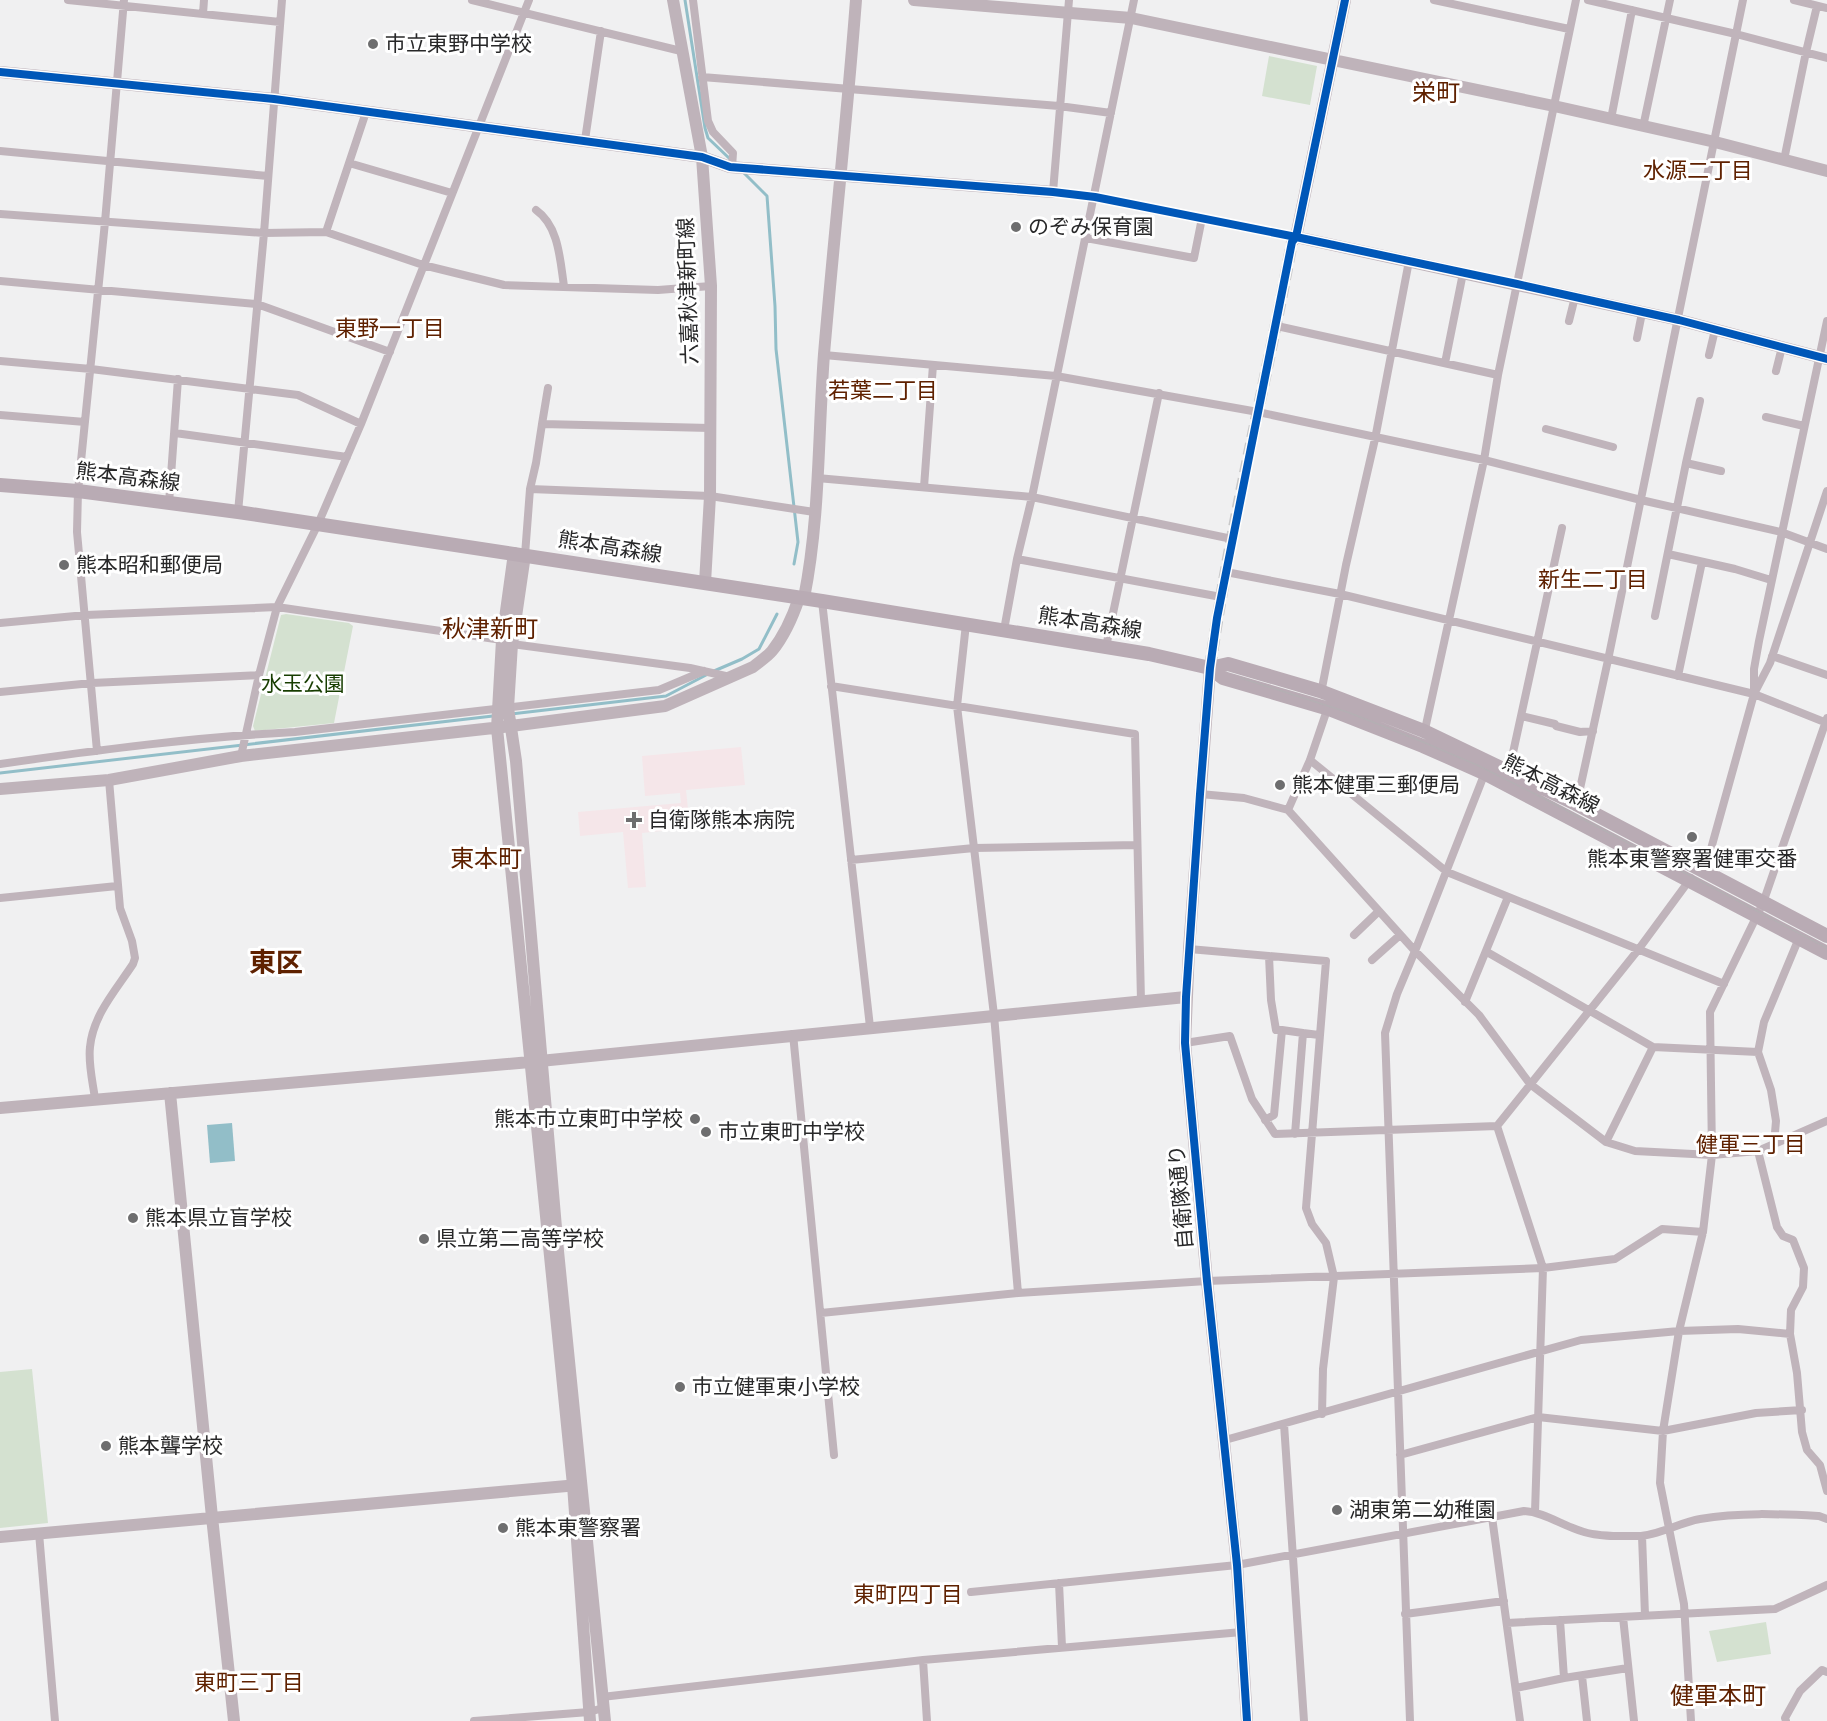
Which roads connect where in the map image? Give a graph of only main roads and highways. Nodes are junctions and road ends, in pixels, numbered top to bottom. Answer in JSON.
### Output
{"nodes":[{"id":1,"x":0,"y":485,"type":"edge"},
{"id":2,"x":1210,"y":668,"type":"junction"},
{"id":3,"x":1487,"y":767,"type":"junction"},
{"id":4,"x":1759,"y":909,"type":"junction"},
{"id":5,"x":1827,"y":936,"type":"edge"},
{"id":6,"x":1827,"y":953,"type":"edge"}],
"edges":[{"from":1,"to":2,"type":"main road","name":"熊本高森線"},
{"from":2,"to":3,"type":"main road","name":"熊本高森線"},
{"from":2,"to":3,"type":"main road","name":"熊本高森線"},
{"from":3,"to":4,"type":"main road","name":"熊本高森線"},
{"from":3,"to":4,"type":"main road","name":"熊本高森線"},
{"from":4,"to":5,"type":"main road","name":"熊本高森線"},
{"from":4,"to":6,"type":"main road","name":"熊本高森線"}]}
